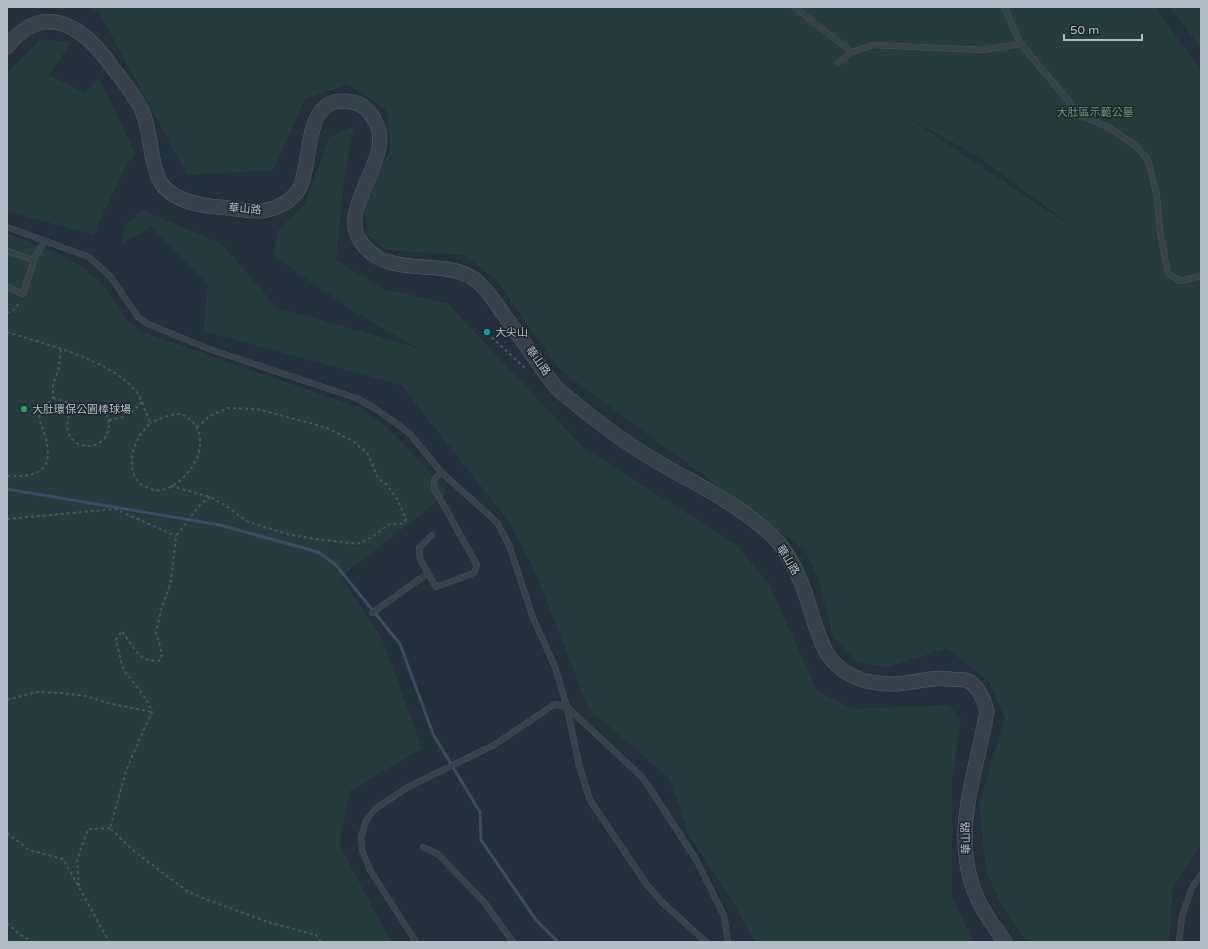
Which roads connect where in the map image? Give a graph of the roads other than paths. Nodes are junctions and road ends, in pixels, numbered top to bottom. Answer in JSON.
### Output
{"nodes":[{"id":1,"x":794,"y":7,"type":"edge"},
{"id":2,"x":1004,"y":7,"type":"edge"},
{"id":3,"x":1021,"y":44,"type":"junction"},
{"id":4,"x":7,"y":46,"type":"edge"},
{"id":5,"x":852,"y":52,"type":"junction"},
{"id":6,"x":838,"y":63,"type":"dead end"},
{"id":7,"x":7,"y":227,"type":"edge"},
{"id":8,"x":44,"y":242,"type":"junction"},
{"id":9,"x":7,"y":251,"type":"edge"},
{"id":10,"x":34,"y":260,"type":"junction"},
{"id":11,"x":1201,"y":276,"type":"edge"},
{"id":12,"x":7,"y":288,"type":"edge"},
{"id":13,"x":441,"y":472,"type":"junction"},
{"id":14,"x":432,"y":535,"type":"dead end"},
{"id":15,"x":428,"y":573,"type":"junction"},
{"id":16,"x":372,"y":613,"type":"dead end"},
{"id":17,"x":567,"y":707,"type":"junction"},
{"id":18,"x":423,"y":847,"type":"dead end"},
{"id":19,"x":1201,"y":874,"type":"edge"},
{"id":20,"x":416,"y":942,"type":"edge"},
{"id":21,"x":513,"y":942,"type":"edge"},
{"id":22,"x":706,"y":942,"type":"edge"},
{"id":23,"x":728,"y":942,"type":"edge"},
{"id":24,"x":1005,"y":942,"type":"edge"},
{"id":25,"x":1179,"y":942,"type":"edge"}],
"edges":[{"from":1,"to":5,"type":"lane"},
{"from":2,"to":3,"type":"lane"},
{"from":3,"to":5,"type":"lane"},
{"from":3,"to":11,"type":"lane"},
{"from":4,"to":24,"type":"street","name":"華山路"},
{"from":5,"to":6,"type":"lane"},
{"from":7,"to":8,"type":"lane"},
{"from":8,"to":10,"type":"lane"},
{"from":8,"to":13,"type":"lane"},
{"from":9,"to":10,"type":"lane"},
{"from":10,"to":12,"type":"lane"},
{"from":13,"to":15,"type":"lane"},
{"from":13,"to":17,"type":"lane"},
{"from":14,"to":15,"type":"lane"},
{"from":15,"to":16,"type":"lane"},
{"from":17,"to":20,"type":"lane"},
{"from":17,"to":22,"type":"lane"},
{"from":17,"to":23,"type":"lane"},
{"from":18,"to":21,"type":"lane"},
{"from":19,"to":25,"type":"lane"}]}
